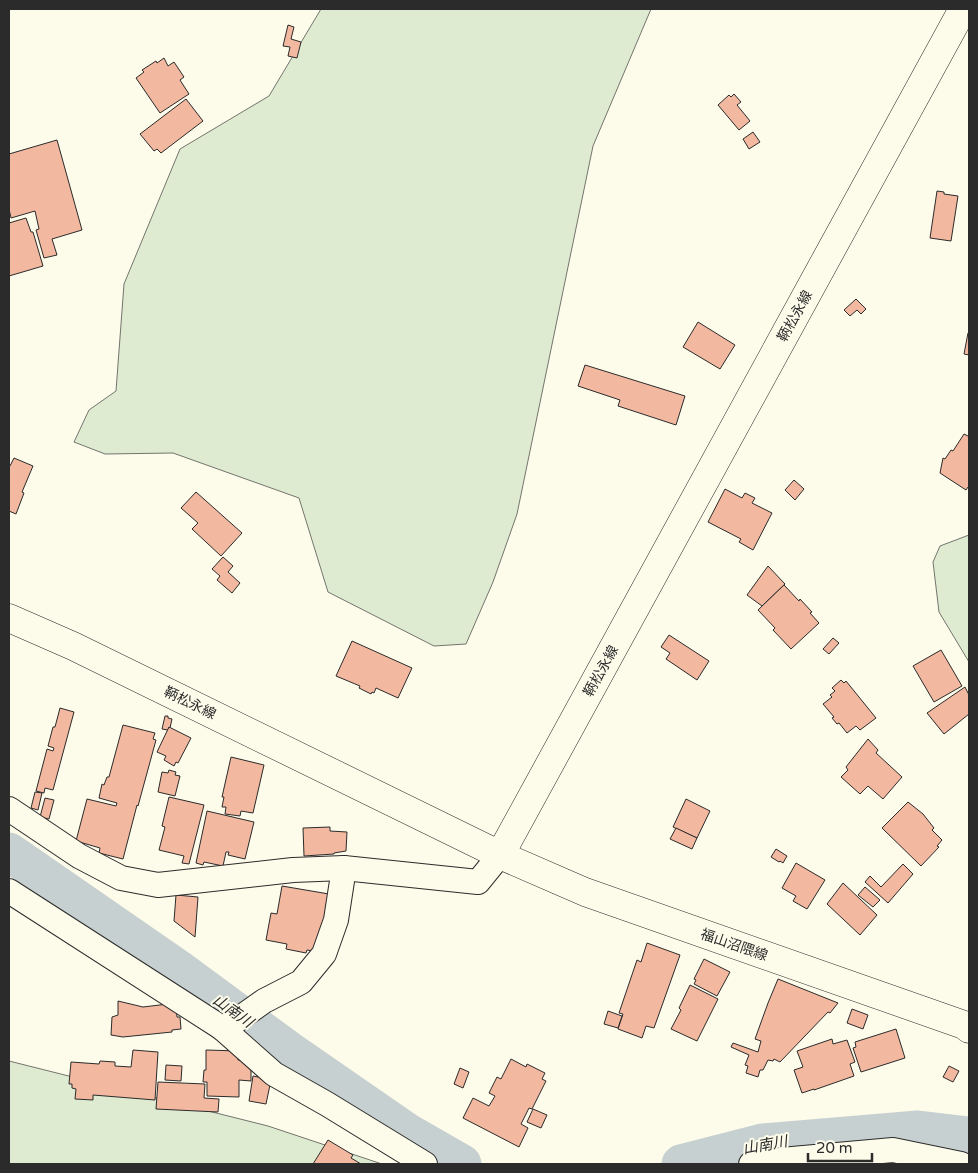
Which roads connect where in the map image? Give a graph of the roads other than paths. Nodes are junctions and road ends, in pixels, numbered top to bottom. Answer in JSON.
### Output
{"nodes":[{"id":1,"x":963,"y":9,"type":"edge"},
{"id":2,"x":9,"y":618,"type":"edge"},
{"id":3,"x":9,"y":809,"type":"edge"},
{"id":4,"x":500,"y":854,"type":"junction"},
{"id":5,"x":344,"y":868,"type":"junction"},
{"id":6,"x":9,"y":891,"type":"edge"},
{"id":7,"x":227,"y":1025,"type":"junction"},
{"id":8,"x":969,"y":1028,"type":"edge"},
{"id":9,"x":425,"y":1164,"type":"edge"},
{"id":10,"x":751,"y":1164,"type":"edge"},
{"id":11,"x":961,"y":1164,"type":"edge"}],
"edges":[{"from":1,"to":4,"type":"main road","name":"鞆松永線"},
{"from":2,"to":4,"type":"main road","name":"鞆松永線"},
{"from":3,"to":5,"type":"street"},
{"from":4,"to":5,"type":"street"},
{"from":4,"to":8,"type":"main road","name":"福山沼隈線"},
{"from":5,"to":7,"type":"street"},
{"from":6,"to":7,"type":"street"},
{"from":7,"to":9,"type":"street"},
{"from":10,"to":11,"type":"street"}]}
